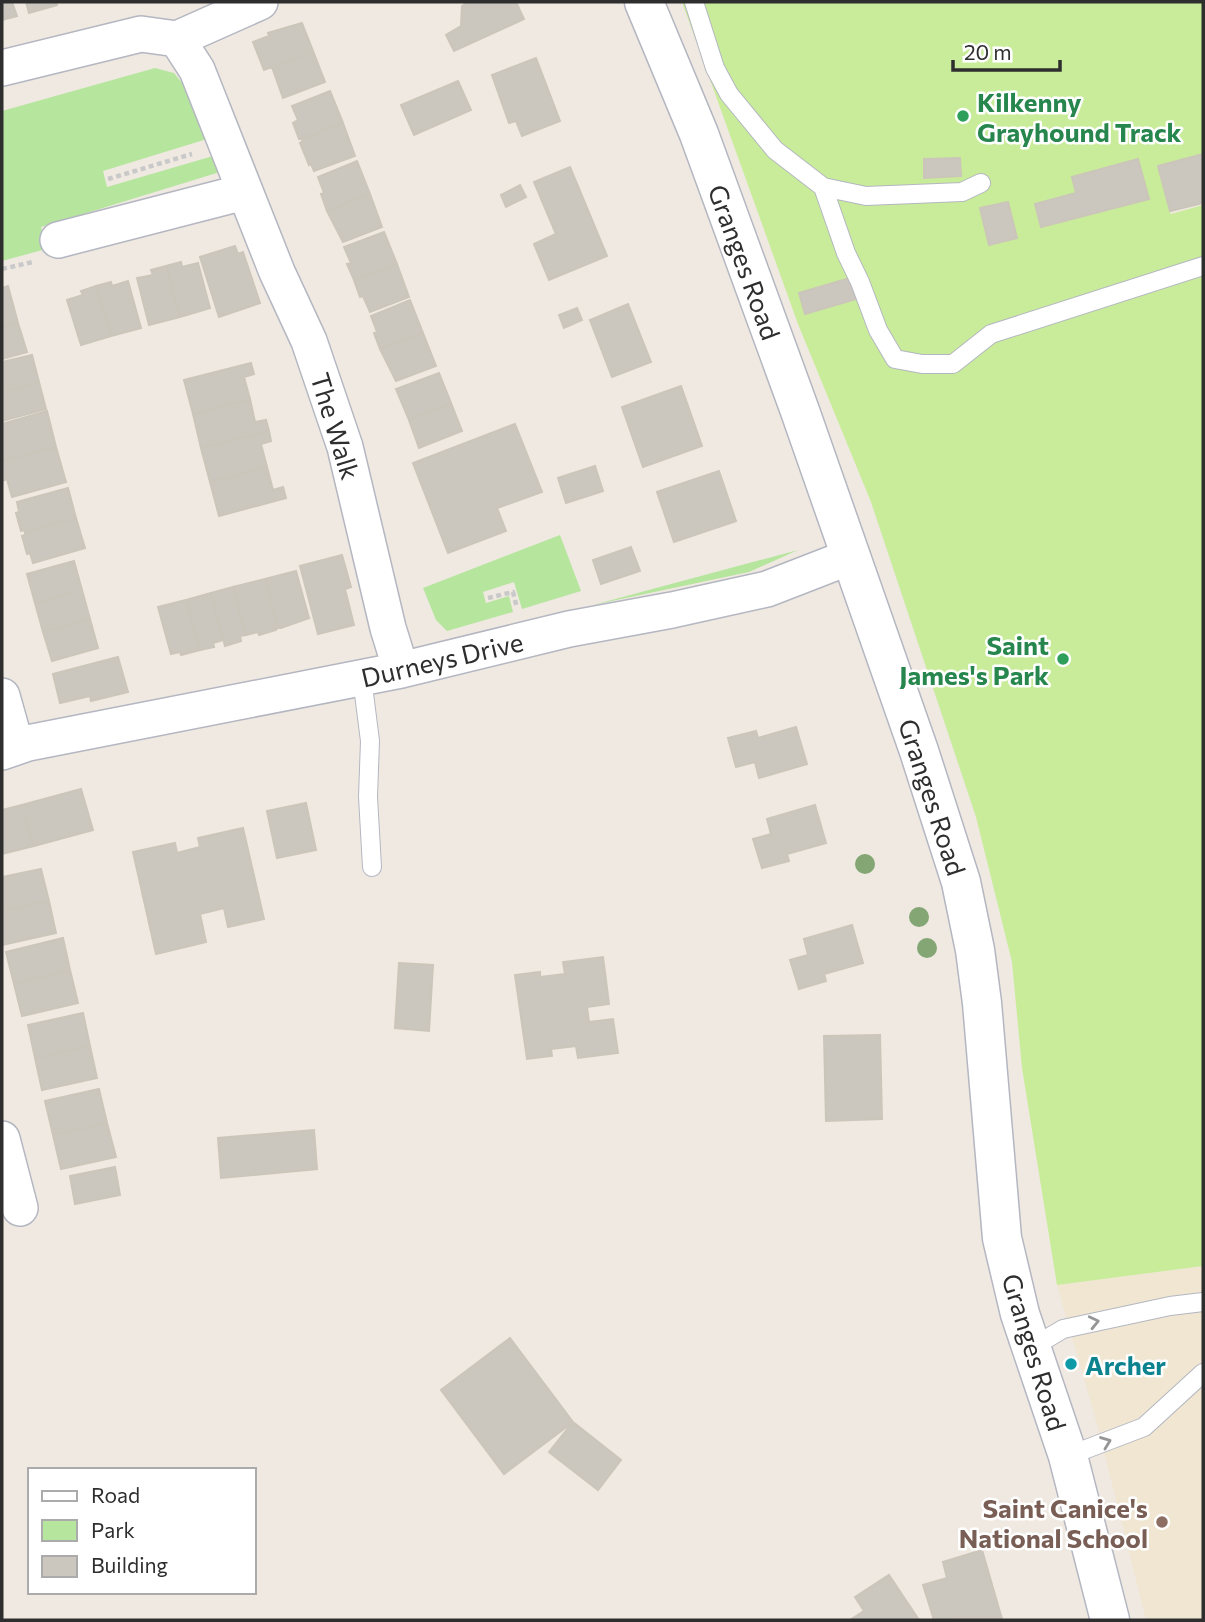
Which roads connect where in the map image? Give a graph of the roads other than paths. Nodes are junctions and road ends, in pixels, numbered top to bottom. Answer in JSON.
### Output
{"nodes":[{"id":1,"x":260,"y":2,"type":"edge"},
{"id":2,"x":644,"y":2,"type":"edge"},
{"id":3,"x":694,"y":2,"type":"edge"},
{"id":4,"x":177,"y":39,"type":"junction"},
{"id":5,"x":2,"y":68,"type":"edge"},
{"id":6,"x":981,"y":183,"type":"dead end"},
{"id":7,"x":823,"y":187,"type":"junction"},
{"id":8,"x":244,"y":192,"type":"junction"},
{"id":9,"x":58,"y":240,"type":"dead end"},
{"id":10,"x":1203,"y":266,"type":"edge"},
{"id":11,"x":852,"y":556,"type":"junction"},
{"id":12,"x":401,"y":670,"type":"junction"},
{"id":13,"x":362,"y":678,"type":"junction"},
{"id":14,"x":2,"y":696,"type":"edge"},
{"id":15,"x":15,"y":747,"type":"edge"},
{"id":16,"x":372,"y":867,"type":"dead end"},
{"id":17,"x":2,"y":1139,"type":"edge"},
{"id":18,"x":22,"y":1207,"type":"dead end"},
{"id":19,"x":1203,"y":1302,"type":"edge"},
{"id":20,"x":1031,"y":1348,"type":"junction"},
{"id":21,"x":1203,"y":1373,"type":"edge"},
{"id":22,"x":1068,"y":1456,"type":"junction"},
{"id":23,"x":1110,"y":1620,"type":"edge"}],
"edges":[{"from":1,"to":4,"type":"street"},
{"from":2,"to":11,"type":"street","name":"Granges Road"},
{"from":3,"to":7,"type":"lane"},
{"from":4,"to":5,"type":"street"},
{"from":4,"to":8,"type":"street","name":"The Walk"},
{"from":6,"to":7,"type":"lane"},
{"from":7,"to":10,"type":"lane"},
{"from":8,"to":9,"type":"street"},
{"from":8,"to":12,"type":"street","name":"The Walk"},
{"from":11,"to":12,"type":"street","name":"Durneys Drive"},
{"from":11,"to":20,"type":"street","name":"Granges Road"},
{"from":12,"to":13,"type":"street","name":"Durneys Drive"},
{"from":13,"to":15,"type":"street","name":"Durneys Drive"},
{"from":13,"to":16,"type":"lane"},
{"from":14,"to":15,"type":"street"},
{"from":17,"to":18,"type":"street"},
{"from":20,"to":19,"type":"lane","one_way":true},
{"from":20,"to":22,"type":"street","name":"Granges Road"},
{"from":22,"to":21,"type":"lane","one_way":true},
{"from":22,"to":23,"type":"street","name":"Granges Road"}]}
